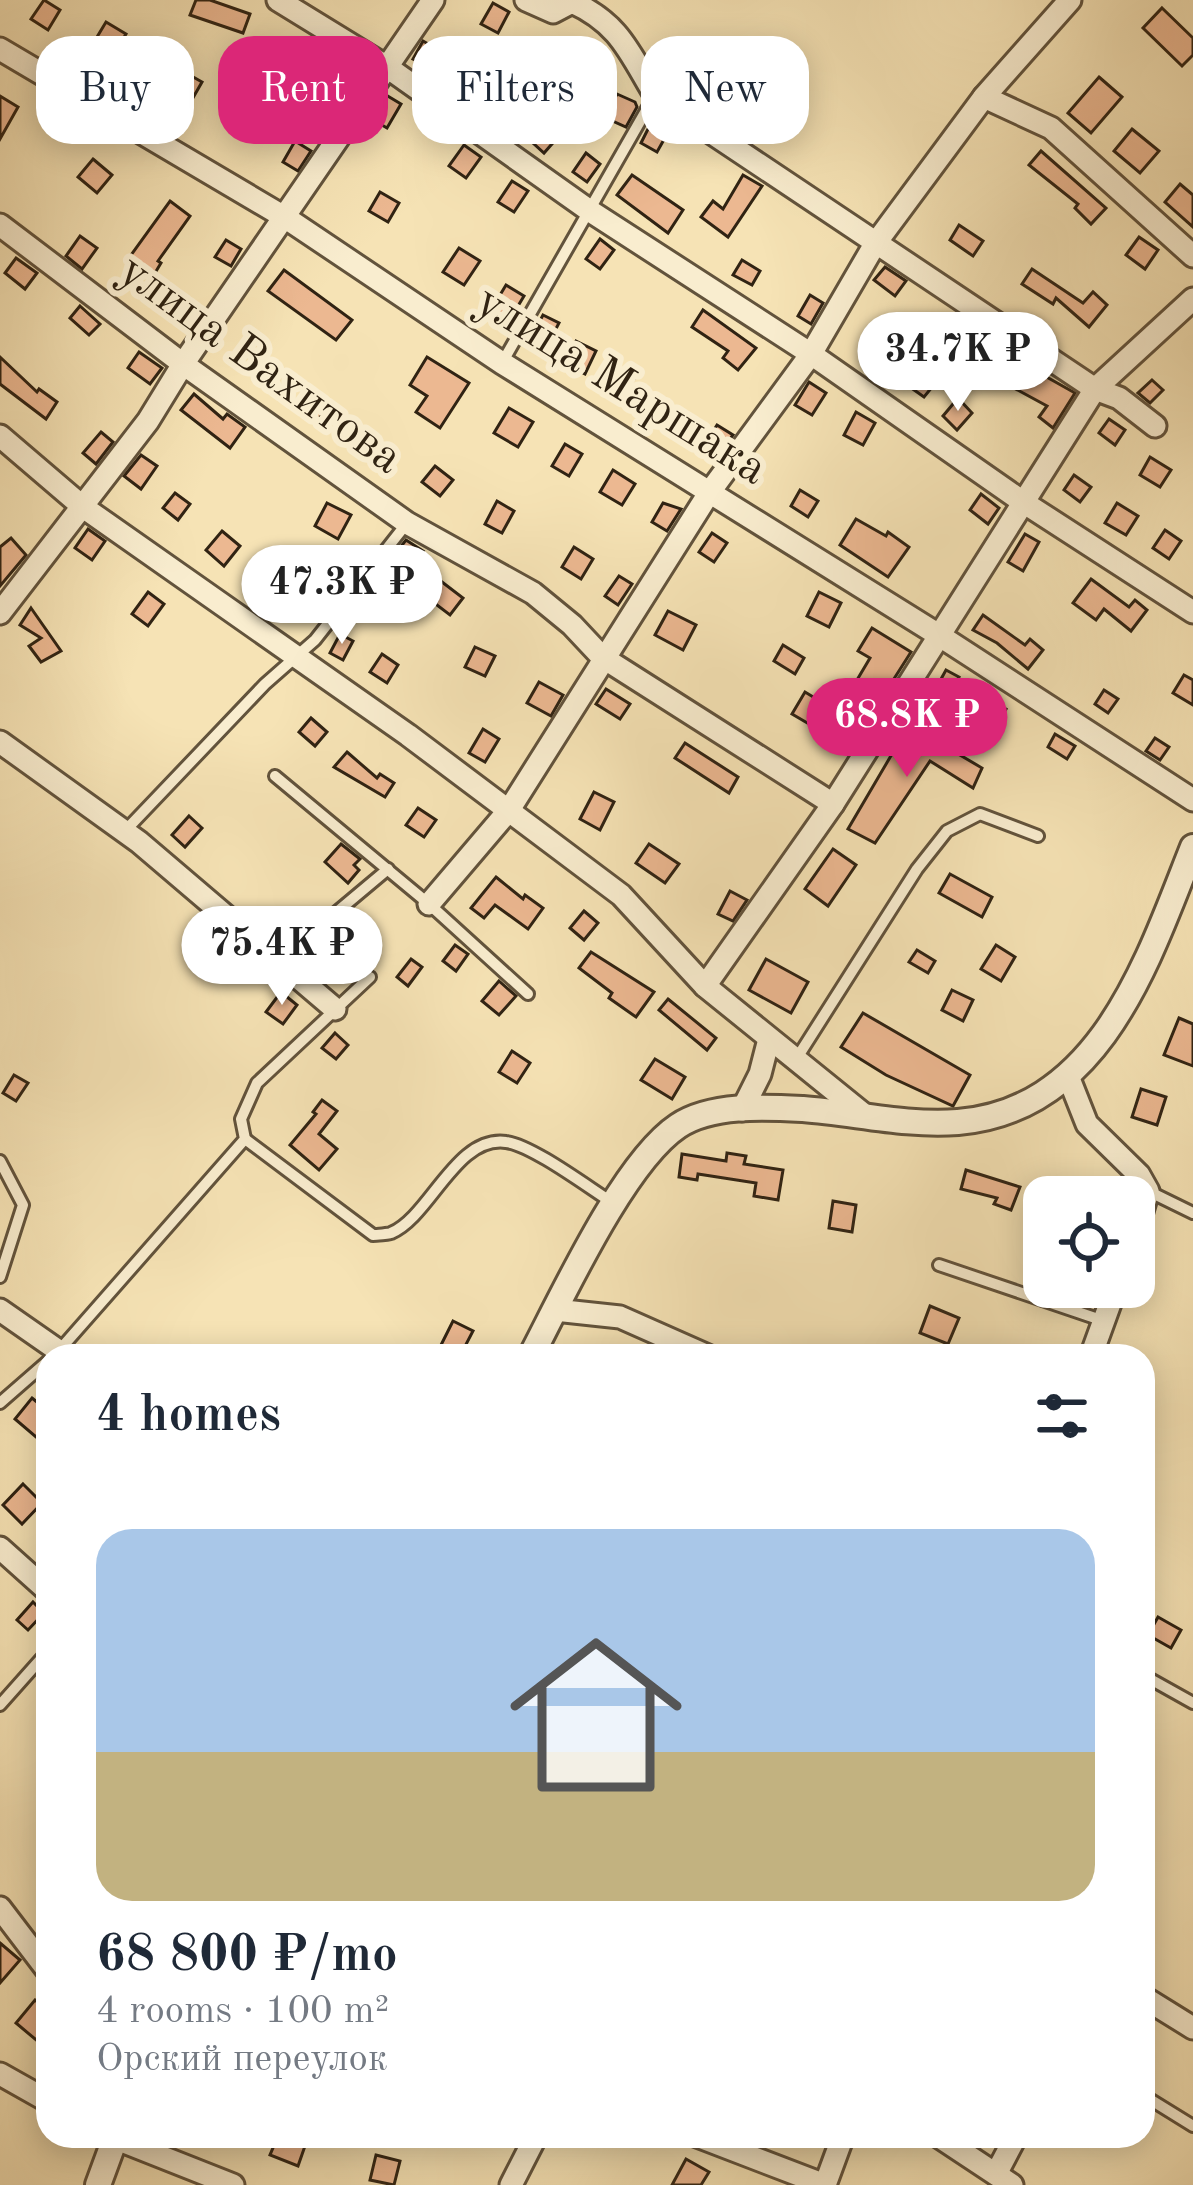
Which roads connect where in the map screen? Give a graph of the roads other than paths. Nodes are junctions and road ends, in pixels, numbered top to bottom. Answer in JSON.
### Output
{"nodes":[{"id":1,"x":278,"y":0,"type":"edge"},
{"id":2,"x":433,"y":0,"type":"edge"},
{"id":3,"x":526,"y":0,"type":"edge"},
{"id":4,"x":1070,"y":0,"type":"edge"},
{"id":5,"x":337,"y":36,"type":"edge"},
{"id":6,"x":0,"y":49,"type":"edge"},
{"id":7,"x":388,"y":66,"type":"edge"},
{"id":8,"x":388,"y":68,"type":"edge"},
{"id":9,"x":641,"y":72,"type":"edge"},
{"id":10,"x":985,"y":97,"type":"junction"},
{"id":11,"x":641,"y":120,"type":"edge"},
{"id":12,"x":335,"y":144,"type":"edge"},
{"id":13,"x":727,"y":144,"type":"edge"},
{"id":14,"x":590,"y":211,"type":"junction"},
{"id":15,"x":286,"y":218,"type":"junction"},
{"id":16,"x":0,"y":225,"type":"edge"},
{"id":17,"x":875,"y":244,"type":"junction"},
{"id":18,"x":1193,"y":256,"type":"edge"},
{"id":19,"x":1193,"y":299,"type":"edge"},
{"id":20,"x":811,"y":353,"type":"junction"},
{"id":21,"x":502,"y":363,"type":"junction"},
{"id":22,"x":183,"y":364,"type":"junction"},
{"id":23,"x":1094,"y":389,"type":"junction"},
{"id":24,"x":1155,"y":426,"type":"dead end"},
{"id":25,"x":0,"y":436,"type":"edge"},
{"id":26,"x":709,"y":493,"type":"junction"},
{"id":27,"x":1023,"y":502,"type":"junction"},
{"id":28,"x":83,"y":507,"type":"junction"},
{"id":29,"x":406,"y":524,"type":"junction"},
{"id":30,"x":1193,"y":612,"type":"edge"},
{"id":31,"x":0,"y":613,"type":"edge"},
{"id":32,"x":937,"y":634,"type":"junction"},
{"id":33,"x":295,"y":655,"type":"junction"},
{"id":34,"x":602,"y":657,"type":"junction"},
{"id":35,"x":0,"y":742,"type":"edge"},
{"id":36,"x":275,"y":776,"type":"dead end"},
{"id":37,"x":1193,"y":800,"type":"edge"},
{"id":38,"x":833,"y":804,"type":"junction"},
{"id":39,"x":509,"y":810,"type":"junction"},
{"id":40,"x":124,"y":832,"type":"junction"},
{"id":41,"x":1038,"y":836,"type":"dead end"},
{"id":42,"x":1193,"y":847,"type":"edge"},
{"id":43,"x":388,"y":869,"type":"junction"},
{"id":44,"x":429,"y":904,"type":"junction"},
{"id":45,"x":283,"y":964,"type":"junction"},
{"id":46,"x":370,"y":977,"type":"dead end"},
{"id":47,"x":705,"y":986,"type":"junction"},
{"id":48,"x":528,"y":994,"type":"dead end"},
{"id":49,"x":335,"y":1009,"type":"junction"},
{"id":50,"x":769,"y":1039,"type":"junction"},
{"id":51,"x":795,"y":1061,"type":"junction"},
{"id":52,"x":1068,"y":1076,"type":"junction"},
{"id":53,"x":742,"y":1110,"type":"junction"},
{"id":54,"x":862,"y":1113,"type":"junction"},
{"id":55,"x":245,"y":1138,"type":"junction"},
{"id":56,"x":0,"y":1161,"type":"edge"},
{"id":57,"x":1140,"y":1176,"type":"edge"},
{"id":58,"x":1155,"y":1195,"type":"edge"},
{"id":59,"x":615,"y":1205,"type":"junction"},
{"id":60,"x":1193,"y":1214,"type":"edge"},
{"id":61,"x":939,"y":1264,"type":"dead end"},
{"id":62,"x":0,"y":1277,"type":"edge"},
{"id":63,"x":1109,"y":1308,"type":"edge"},
{"id":64,"x":0,"y":1310,"type":"edge"},
{"id":65,"x":555,"y":1310,"type":"junction"},
{"id":66,"x":1104,"y":1321,"type":"junction"},
{"id":67,"x":42,"y":1344,"type":"edge"},
{"id":68,"x":67,"y":1344,"type":"edge"},
{"id":69,"x":537,"y":1344,"type":"edge"},
{"id":70,"x":681,"y":1344,"type":"edge"},
{"id":71,"x":1095,"y":1344,"type":"edge"},
{"id":72,"x":36,"y":1373,"type":"edge"},
{"id":73,"x":0,"y":1403,"type":"edge"},
{"id":74,"x":0,"y":1548,"type":"edge"},
{"id":75,"x":36,"y":1580,"type":"edge"},
{"id":76,"x":36,"y":1666,"type":"edge"},
{"id":77,"x":1155,"y":1682,"type":"edge"},
{"id":78,"x":1193,"y":1703,"type":"edge"},
{"id":79,"x":0,"y":1706,"type":"edge"},
{"id":80,"x":0,"y":1908,"type":"edge"},
{"id":81,"x":36,"y":1955,"type":"edge"},
{"id":82,"x":1155,"y":2004,"type":"edge"},
{"id":83,"x":1193,"y":2028,"type":"edge"},
{"id":84,"x":0,"y":2074,"type":"edge"},
{"id":85,"x":36,"y":2094,"type":"edge"},
{"id":86,"x":1155,"y":2103,"type":"edge"},
{"id":87,"x":1193,"y":2126,"type":"edge"},
{"id":88,"x":110,"y":2148,"type":"edge"},
{"id":89,"x":140,"y":2148,"type":"edge"},
{"id":90,"x":530,"y":2148,"type":"edge"},
{"id":91,"x":728,"y":2148,"type":"edge"},
{"id":92,"x":839,"y":2148,"type":"edge"},
{"id":93,"x":956,"y":2148,"type":"edge"},
{"id":94,"x":1013,"y":2148,"type":"edge"},
{"id":95,"x":1004,"y":2180,"type":"edge"},
{"id":96,"x":98,"y":2185,"type":"edge"},
{"id":97,"x":233,"y":2185,"type":"edge"},
{"id":98,"x":511,"y":2185,"type":"edge"},
{"id":99,"x":825,"y":2185,"type":"edge"}],
"edges":[{"from":1,"to":5,"type":"street"},
{"from":2,"to":7,"type":"street"},
{"from":3,"to":9,"type":"street"},
{"from":4,"to":10,"type":"street"},
{"from":6,"to":15,"type":"street","name":"улица Маршака"},
{"from":8,"to":14,"type":"street"},
{"from":10,"to":17,"type":"street"},
{"from":10,"to":18,"type":"street"},
{"from":11,"to":14,"type":"lane"},
{"from":12,"to":15,"type":"street"},
{"from":13,"to":17,"type":"street"},
{"from":14,"to":20,"type":"street"},
{"from":14,"to":21,"type":"lane"},
{"from":15,"to":21,"type":"street","name":"улица Маршака"},
{"from":15,"to":22,"type":"street"},
{"from":16,"to":22,"type":"street","name":"улица Вахитова"},
{"from":17,"to":20,"type":"street"},
{"from":17,"to":23,"type":"street"},
{"from":19,"to":23,"type":"street"},
{"from":20,"to":26,"type":"street"},
{"from":20,"to":27,"type":"street"},
{"from":21,"to":26,"type":"street","name":"улица Маршака"},
{"from":22,"to":28,"type":"street"},
{"from":22,"to":29,"type":"street","name":"улица Вахитова"},
{"from":23,"to":24,"type":"street"},
{"from":23,"to":27,"type":"street"},
{"from":25,"to":28,"type":"street"},
{"from":26,"to":32,"type":"street","name":"улица Маршака"},
{"from":26,"to":34,"type":"street"},
{"from":27,"to":30,"type":"street"},
{"from":27,"to":32,"type":"street"},
{"from":28,"to":31,"type":"street"},
{"from":28,"to":33,"type":"street"},
{"from":29,"to":33,"type":"lane"},
{"from":29,"to":34,"type":"street","name":"улица Вахитова"},
{"from":32,"to":37,"type":"street","name":"улица Маршака"},
{"from":32,"to":38,"type":"street"},
{"from":33,"to":39,"type":"street"},
{"from":33,"to":40,"type":"lane"},
{"from":34,"to":38,"type":"street","name":"улица Вахитова"},
{"from":34,"to":39,"type":"street"},
{"from":35,"to":40,"type":"street"},
{"from":36,"to":43,"type":"lane"},
{"from":38,"to":47,"type":"street"},
{"from":39,"to":44,"type":"street"},
{"from":39,"to":47,"type":"street"},
{"from":40,"to":45,"type":"street"},
{"from":41,"to":51,"type":"lane"},
{"from":42,"to":52,"type":"street"},
{"from":43,"to":44,"type":"lane"},
{"from":43,"to":45,"type":"lane"},
{"from":44,"to":48,"type":"lane"},
{"from":45,"to":49,"type":"street"},
{"from":46,"to":49,"type":"lane"},
{"from":47,"to":50,"type":"street"},
{"from":49,"to":55,"type":"lane"},
{"from":50,"to":51,"type":"street"},
{"from":50,"to":53,"type":"street"},
{"from":51,"to":54,"type":"street"},
{"from":52,"to":54,"type":"street"},
{"from":52,"to":57,"type":"street"},
{"from":53,"to":54,"type":"street"},
{"from":53,"to":59,"type":"street"},
{"from":55,"to":59,"type":"lane"},
{"from":55,"to":68,"type":"lane"},
{"from":56,"to":62,"type":"lane"},
{"from":58,"to":60,"type":"lane"},
{"from":59,"to":65,"type":"street"},
{"from":61,"to":66,"type":"lane"},
{"from":63,"to":66,"type":"street"},
{"from":64,"to":67,"type":"street"},
{"from":65,"to":69,"type":"street"},
{"from":65,"to":70,"type":"street"},
{"from":66,"to":71,"type":"street"},
{"from":72,"to":73,"type":"lane"},
{"from":74,"to":75,"type":"street"},
{"from":76,"to":79,"type":"lane"},
{"from":77,"to":78,"type":"lane"},
{"from":80,"to":81,"type":"street"},
{"from":82,"to":83,"type":"street"},
{"from":84,"to":85,"type":"street"},
{"from":86,"to":87,"type":"lane"},
{"from":88,"to":96,"type":"street"},
{"from":89,"to":97,"type":"street"},
{"from":90,"to":98,"type":"street"},
{"from":91,"to":99,"type":"street"},
{"from":92,"to":99,"type":"street"},
{"from":93,"to":95,"type":"street"},
{"from":94,"to":95,"type":"street"}]}
